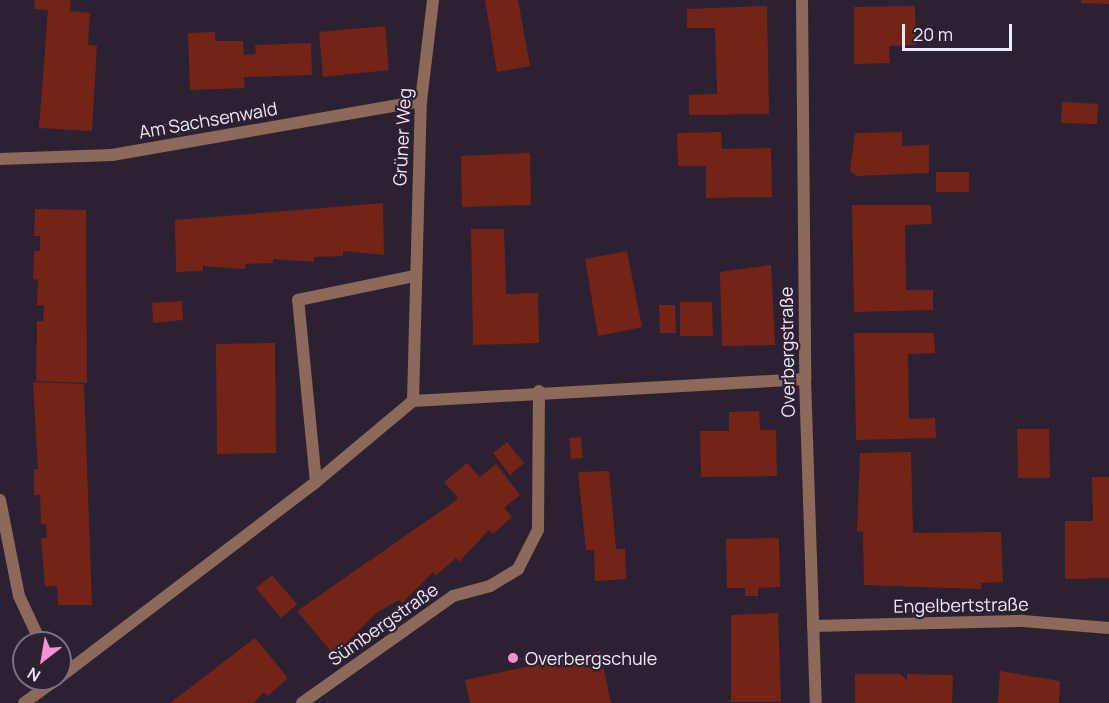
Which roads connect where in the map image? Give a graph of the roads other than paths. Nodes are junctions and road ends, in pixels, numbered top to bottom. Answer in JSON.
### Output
{"nodes":[{"id":1,"x":433,"y":0,"type":"edge"},
{"id":2,"x":802,"y":0,"type":"edge"},
{"id":3,"x":421,"y":101,"type":"junction"},
{"id":4,"x":0,"y":159,"type":"edge"},
{"id":5,"x":414,"y":276,"type":"junction"},
{"id":6,"x":805,"y":379,"type":"junction"},
{"id":7,"x":539,"y":391,"type":"junction"},
{"id":8,"x":413,"y":401,"type":"junction"},
{"id":9,"x":316,"y":482,"type":"junction"},
{"id":10,"x":0,"y":501,"type":"edge"},
{"id":11,"x":813,"y":626,"type":"junction"},
{"id":12,"x":1109,"y":628,"type":"edge"},
{"id":13,"x":35,"y":631,"type":"edge"},
{"id":14,"x":72,"y":667,"type":"edge"},
{"id":15,"x":40,"y":691,"type":"edge"},
{"id":16,"x":24,"y":703,"type":"edge"},
{"id":17,"x":302,"y":703,"type":"edge"},
{"id":18,"x":816,"y":703,"type":"edge"}],
"edges":[{"from":1,"to":3,"type":"street","name":"Grüner Weg"},
{"from":2,"to":6,"type":"street","name":"Overbergstraße"},
{"from":3,"to":4,"type":"street","name":"Am Sachsenwald"},
{"from":3,"to":5,"type":"street","name":"Grüner Weg"},
{"from":5,"to":8,"type":"street","name":"Grüner Weg"},
{"from":5,"to":9,"type":"street"},
{"from":6,"to":7,"type":"street"},
{"from":6,"to":11,"type":"street","name":"Overbergstraße"},
{"from":7,"to":8,"type":"street"},
{"from":7,"to":17,"type":"street","name":"Sümbergstraße"},
{"from":8,"to":9,"type":"street"},
{"from":9,"to":14,"type":"street"},
{"from":10,"to":13,"type":"street"},
{"from":11,"to":12,"type":"street","name":"Engelbertstraße"},
{"from":11,"to":18,"type":"street","name":"Overbergstraße"},
{"from":15,"to":16,"type":"street"}]}
